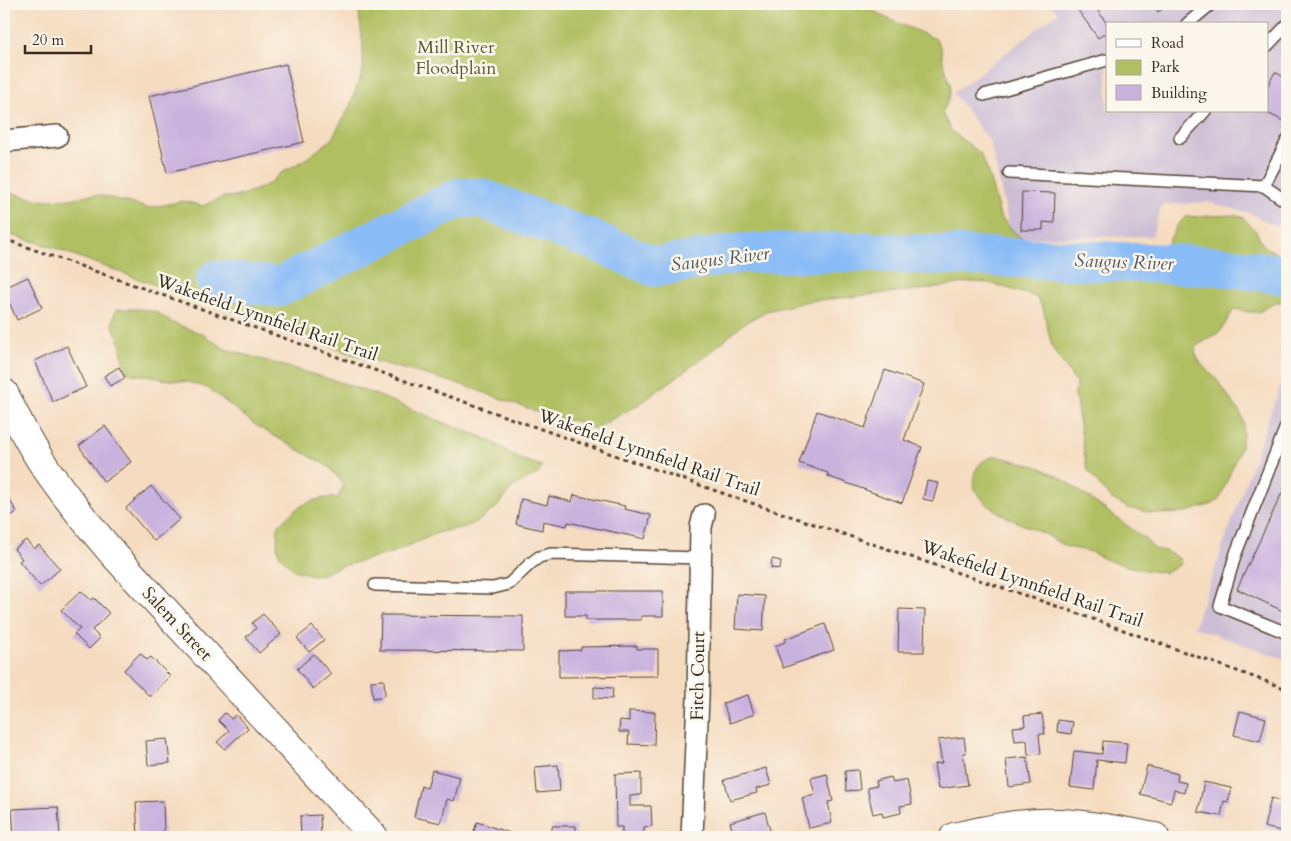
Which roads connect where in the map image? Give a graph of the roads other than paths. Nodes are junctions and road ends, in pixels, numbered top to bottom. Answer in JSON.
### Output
{"nodes":[{"id":1,"x":1211,"y":4,"type":"edge"},
{"id":2,"x":1188,"y":22,"type":"edge"},
{"id":3,"x":1287,"y":25,"type":"edge"},
{"id":4,"x":1268,"y":45,"type":"edge"},
{"id":5,"x":1106,"y":60,"type":"edge"},
{"id":6,"x":984,"y":95,"type":"dead end"},
{"id":7,"x":1204,"y":112,"type":"edge"},
{"id":8,"x":57,"y":136,"type":"dead end"},
{"id":9,"x":1180,"y":138,"type":"dead end"},
{"id":10,"x":4,"y":141,"type":"edge"},
{"id":11,"x":1287,"y":141,"type":"edge"},
{"id":12,"x":1009,"y":173,"type":"dead end"},
{"id":13,"x":1264,"y":186,"type":"junction"},
{"id":14,"x":1287,"y":202,"type":"edge"},
{"id":15,"x":4,"y":392,"type":"edge"},
{"id":16,"x":1287,"y":424,"type":"edge"},
{"id":17,"x":704,"y":515,"type":"dead end"},
{"id":18,"x":700,"y":558,"type":"junction"},
{"id":19,"x":375,"y":585,"type":"dead end"},
{"id":20,"x":1287,"y":633,"type":"edge"},
{"id":21,"x":374,"y":837,"type":"edge"},
{"id":22,"x":692,"y":837,"type":"edge"},
{"id":23,"x":954,"y":837,"type":"edge"},
{"id":24,"x":1155,"y":837,"type":"edge"}],
"edges":[{"from":1,"to":2,"type":"lane"},
{"from":3,"to":4,"type":"lane"},
{"from":5,"to":6,"type":"lane"},
{"from":7,"to":9,"type":"lane"},
{"from":8,"to":10,"type":"street"},
{"from":11,"to":13,"type":"lane"},
{"from":12,"to":13,"type":"lane"},
{"from":13,"to":14,"type":"lane"},
{"from":15,"to":21,"type":"main road","name":"Salem Street"},
{"from":16,"to":20,"type":"lane"},
{"from":17,"to":18,"type":"street","name":"Fitch Court"},
{"from":18,"to":19,"type":"lane"},
{"from":18,"to":22,"type":"street","name":"Fitch Court"},
{"from":23,"to":24,"type":"main road"}]}
